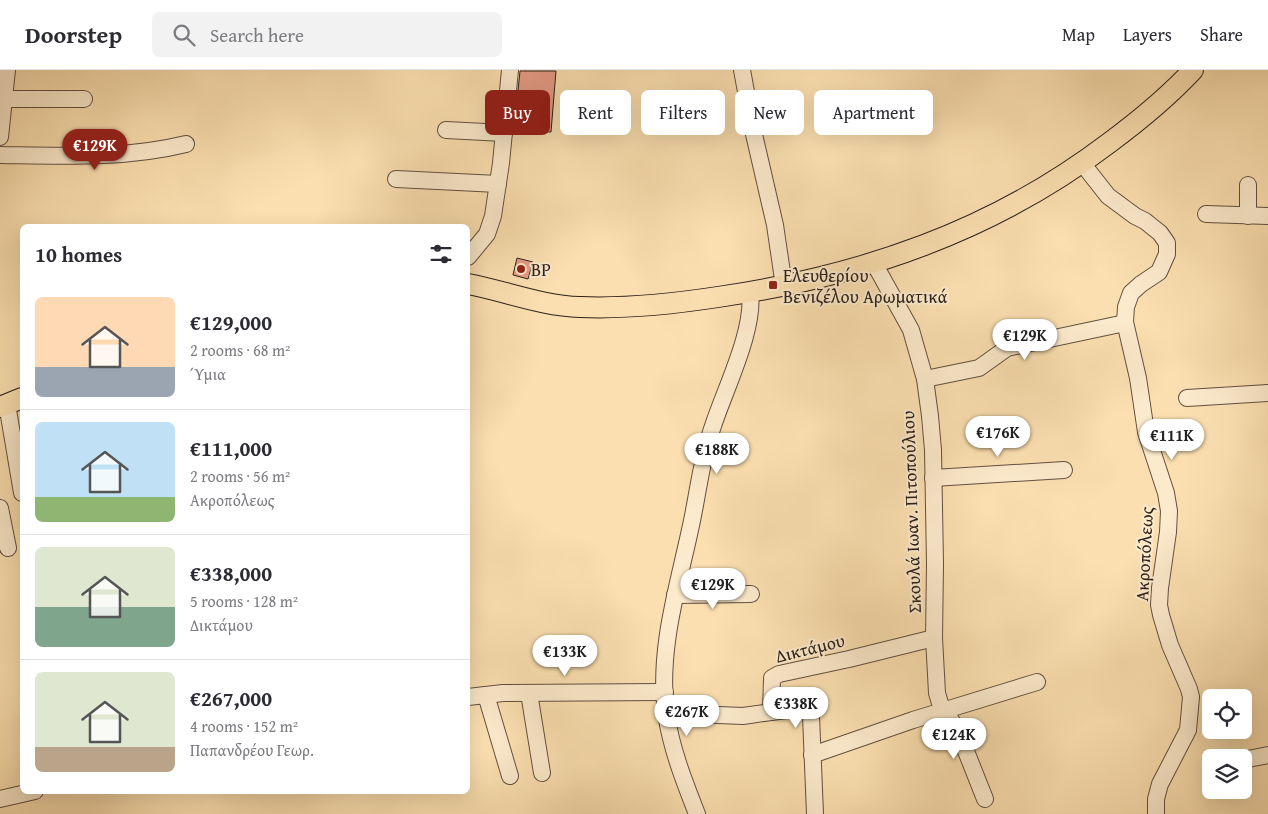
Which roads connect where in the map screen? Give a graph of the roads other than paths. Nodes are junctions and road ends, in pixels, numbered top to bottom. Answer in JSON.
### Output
{"nodes":[{"id":1,"x":7,"y":70,"type":"edge"},
{"id":2,"x":510,"y":70,"type":"edge"},
{"id":3,"x":742,"y":70,"type":"edge"},
{"id":4,"x":1193,"y":70,"type":"edge"},
{"id":5,"x":508,"y":90,"type":"edge"},
{"id":6,"x":4,"y":99,"type":"junction"},
{"id":7,"x":84,"y":100,"type":"dead end"},
{"id":8,"x":1,"y":119,"type":"edge"},
{"id":9,"x":446,"y":130,"type":"dead end"},
{"id":10,"x":485,"y":132,"type":"edge"},
{"id":11,"x":504,"y":135,"type":"edge"},
{"id":12,"x":0,"y":137,"type":"edge"},
{"id":13,"x":186,"y":144,"type":"dead end"},
{"id":14,"x":0,"y":155,"type":"edge"},
{"id":15,"x":1082,"y":163,"type":"junction"},
{"id":16,"x":396,"y":179,"type":"dead end"},
{"id":17,"x":498,"y":184,"type":"junction"},
{"id":18,"x":1248,"y":185,"type":"dead end"},
{"id":19,"x":1206,"y":214,"type":"dead end"},
{"id":20,"x":1248,"y":216,"type":"junction"},
{"id":21,"x":1268,"y":216,"type":"edge"},
{"id":22,"x":470,"y":255,"type":"edge"},
{"id":23,"x":874,"y":263,"type":"junction"},
{"id":24,"x":470,"y":284,"type":"edge"},
{"id":25,"x":784,"y":286,"type":"junction"},
{"id":26,"x":750,"y":292,"type":"junction"},
{"id":27,"x":1125,"y":323,"type":"junction"},
{"id":28,"x":925,"y":379,"type":"junction"},
{"id":29,"x":1268,"y":392,"type":"edge"},
{"id":30,"x":1187,"y":398,"type":"dead end"},
{"id":31,"x":10,"y":403,"type":"edge"},
{"id":32,"x":1064,"y":470,"type":"dead end"},
{"id":33,"x":20,"y":478,"type":"edge"},
{"id":34,"x":934,"y":478,"type":"junction"},
{"id":35,"x":0,"y":508,"type":"edge"},
{"id":36,"x":8,"y":548,"type":"dead end"},
{"id":37,"x":751,"y":594,"type":"dead end"},
{"id":38,"x":675,"y":595,"type":"junction"},
{"id":39,"x":934,"y":638,"type":"junction"},
{"id":40,"x":1037,"y":682,"type":"dead end"},
{"id":41,"x":665,"y":692,"type":"junction"},
{"id":42,"x":529,"y":693,"type":"junction"},
{"id":43,"x":486,"y":695,"type":"junction"},
{"id":44,"x":470,"y":697,"type":"edge"},
{"id":45,"x":942,"y":710,"type":"junction"},
{"id":46,"x":771,"y":712,"type":"junction"},
{"id":47,"x":666,"y":713,"type":"junction"},
{"id":48,"x":812,"y":755,"type":"junction"},
{"id":49,"x":1268,"y":755,"type":"edge"},
{"id":50,"x":1252,"y":758,"type":"edge"},
{"id":51,"x":542,"y":773,"type":"dead end"},
{"id":52,"x":510,"y":776,"type":"dead end"},
{"id":53,"x":21,"y":794,"type":"edge"},
{"id":54,"x":0,"y":799,"type":"edge"},
{"id":55,"x":986,"y":799,"type":"dead end"},
{"id":56,"x":697,"y":814,"type":"edge"},
{"id":57,"x":815,"y":814,"type":"edge"},
{"id":58,"x":1156,"y":814,"type":"edge"}],
"edges":[{"from":1,"to":6,"type":"street"},
{"from":2,"to":5,"type":"street"},
{"from":3,"to":25,"type":"street"},
{"from":4,"to":15,"type":"main road"},
{"from":6,"to":7,"type":"street"},
{"from":6,"to":8,"type":"street"},
{"from":8,"to":12,"type":"street"},
{"from":9,"to":10,"type":"street"},
{"from":11,"to":17,"type":"street"},
{"from":13,"to":14,"type":"street"},
{"from":15,"to":23,"type":"main road"},
{"from":15,"to":27,"type":"street","name":"Ακροπόλεως"},
{"from":16,"to":17,"type":"street"},
{"from":17,"to":22,"type":"street"},
{"from":18,"to":20,"type":"street"},
{"from":19,"to":20,"type":"street"},
{"from":20,"to":21,"type":"street"},
{"from":23,"to":25,"type":"main road"},
{"from":23,"to":28,"type":"street","name":"Σκουλά Ιωαν. Πιτοπούλιου"},
{"from":24,"to":26,"type":"main road"},
{"from":25,"to":26,"type":"main road"},
{"from":26,"to":38,"type":"street"},
{"from":27,"to":28,"type":"street"},
{"from":27,"to":58,"type":"street","name":"Ακροπόλεως"},
{"from":28,"to":34,"type":"street","name":"Σκουλά Ιωαν. Πιτοπούλιου"},
{"from":29,"to":30,"type":"street"},
{"from":31,"to":33,"type":"street"},
{"from":32,"to":34,"type":"street"},
{"from":34,"to":39,"type":"street","name":"Σκουλά Ιωαν. Πιτοπούλιου"},
{"from":35,"to":36,"type":"street"},
{"from":37,"to":38,"type":"street"},
{"from":38,"to":41,"type":"street"},
{"from":39,"to":45,"type":"street","name":"Σκουλά Ιωαν. Πιτοπούλιου"},
{"from":39,"to":46,"type":"street","name":"Δικτάμου"},
{"from":40,"to":45,"type":"street"},
{"from":41,"to":42,"type":"street"},
{"from":41,"to":47,"type":"street"},
{"from":42,"to":43,"type":"street"},
{"from":42,"to":51,"type":"street"},
{"from":43,"to":44,"type":"street"},
{"from":43,"to":52,"type":"street"},
{"from":45,"to":48,"type":"street"},
{"from":45,"to":55,"type":"street"},
{"from":46,"to":47,"type":"street"},
{"from":46,"to":48,"type":"street"},
{"from":47,"to":56,"type":"street"},
{"from":48,"to":57,"type":"street"},
{"from":49,"to":50,"type":"street"},
{"from":53,"to":54,"type":"street"}]}
